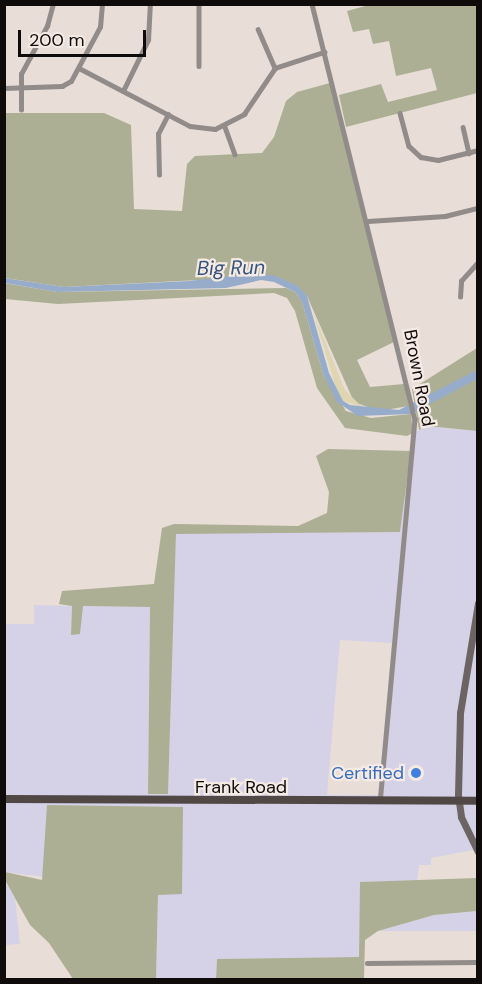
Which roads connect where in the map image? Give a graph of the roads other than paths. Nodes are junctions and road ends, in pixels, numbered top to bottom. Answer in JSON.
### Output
{"nodes":[{"id":1,"x":53,"y":4,"type":"edge"},
{"id":2,"x":102,"y":4,"type":"edge"},
{"id":3,"x":150,"y":4,"type":"edge"},
{"id":4,"x":199,"y":4,"type":"edge"},
{"id":5,"x":312,"y":4,"type":"edge"},
{"id":6,"x":258,"y":29,"type":"dead end"},
{"id":7,"x":324,"y":52,"type":"junction"},
{"id":8,"x":199,"y":66,"type":"dead end"},
{"id":9,"x":79,"y":68,"type":"junction"},
{"id":10,"x":275,"y":68,"type":"junction"},
{"id":11,"x":4,"y":88,"type":"edge"},
{"id":12,"x":20,"y":88,"type":"junction"},
{"id":13,"x":123,"y":91,"type":"junction"},
{"id":14,"x":21,"y":110,"type":"dead end"},
{"id":15,"x":400,"y":113,"type":"dead end"},
{"id":16,"x":168,"y":114,"type":"junction"},
{"id":17,"x":225,"y":127,"type":"junction"},
{"id":18,"x":463,"y":127,"type":"dead end"},
{"id":19,"x":477,"y":150,"type":"edge"},
{"id":20,"x":469,"y":153,"type":"junction"},
{"id":21,"x":235,"y":154,"type":"dead end"},
{"id":22,"x":159,"y":175,"type":"dead end"},
{"id":23,"x":477,"y":208,"type":"edge"},
{"id":24,"x":368,"y":221,"type":"junction"},
{"id":25,"x":477,"y":262,"type":"edge"},
{"id":26,"x":460,"y":297,"type":"dead end"},
{"id":27,"x":477,"y":603,"type":"edge"},
{"id":28,"x":4,"y":799,"type":"edge"},
{"id":29,"x":458,"y":801,"type":"junction"},
{"id":30,"x":477,"y":801,"type":"edge"},
{"id":31,"x":380,"y":802,"type":"junction"},
{"id":32,"x":477,"y":852,"type":"edge"},
{"id":33,"x":477,"y":962,"type":"edge"},
{"id":34,"x":367,"y":963,"type":"dead end"}],
"edges":[{"from":1,"to":12,"type":"street"},
{"from":2,"to":9,"type":"street"},
{"from":3,"to":13,"type":"street"},
{"from":4,"to":8,"type":"street"},
{"from":5,"to":7,"type":"street","name":"Brown Road"},
{"from":6,"to":10,"type":"street"},
{"from":7,"to":10,"type":"street"},
{"from":7,"to":24,"type":"street","name":"Brown Road"},
{"from":9,"to":12,"type":"street"},
{"from":9,"to":13,"type":"street"},
{"from":10,"to":17,"type":"street"},
{"from":11,"to":12,"type":"street"},
{"from":12,"to":14,"type":"street"},
{"from":13,"to":16,"type":"street"},
{"from":15,"to":20,"type":"street"},
{"from":16,"to":17,"type":"street"},
{"from":16,"to":22,"type":"street"},
{"from":17,"to":21,"type":"street"},
{"from":18,"to":20,"type":"street"},
{"from":19,"to":20,"type":"street"},
{"from":23,"to":24,"type":"street"},
{"from":24,"to":31,"type":"street","name":"Brown Road"},
{"from":25,"to":26,"type":"street"},
{"from":27,"to":29,"type":"main road"},
{"from":28,"to":31,"type":"main road","name":"Frank Road"},
{"from":29,"to":30,"type":"main road","name":"Frank Road"},
{"from":29,"to":31,"type":"main road","name":"Frank Road"},
{"from":29,"to":32,"type":"main road"},
{"from":33,"to":34,"type":"street"}]}
